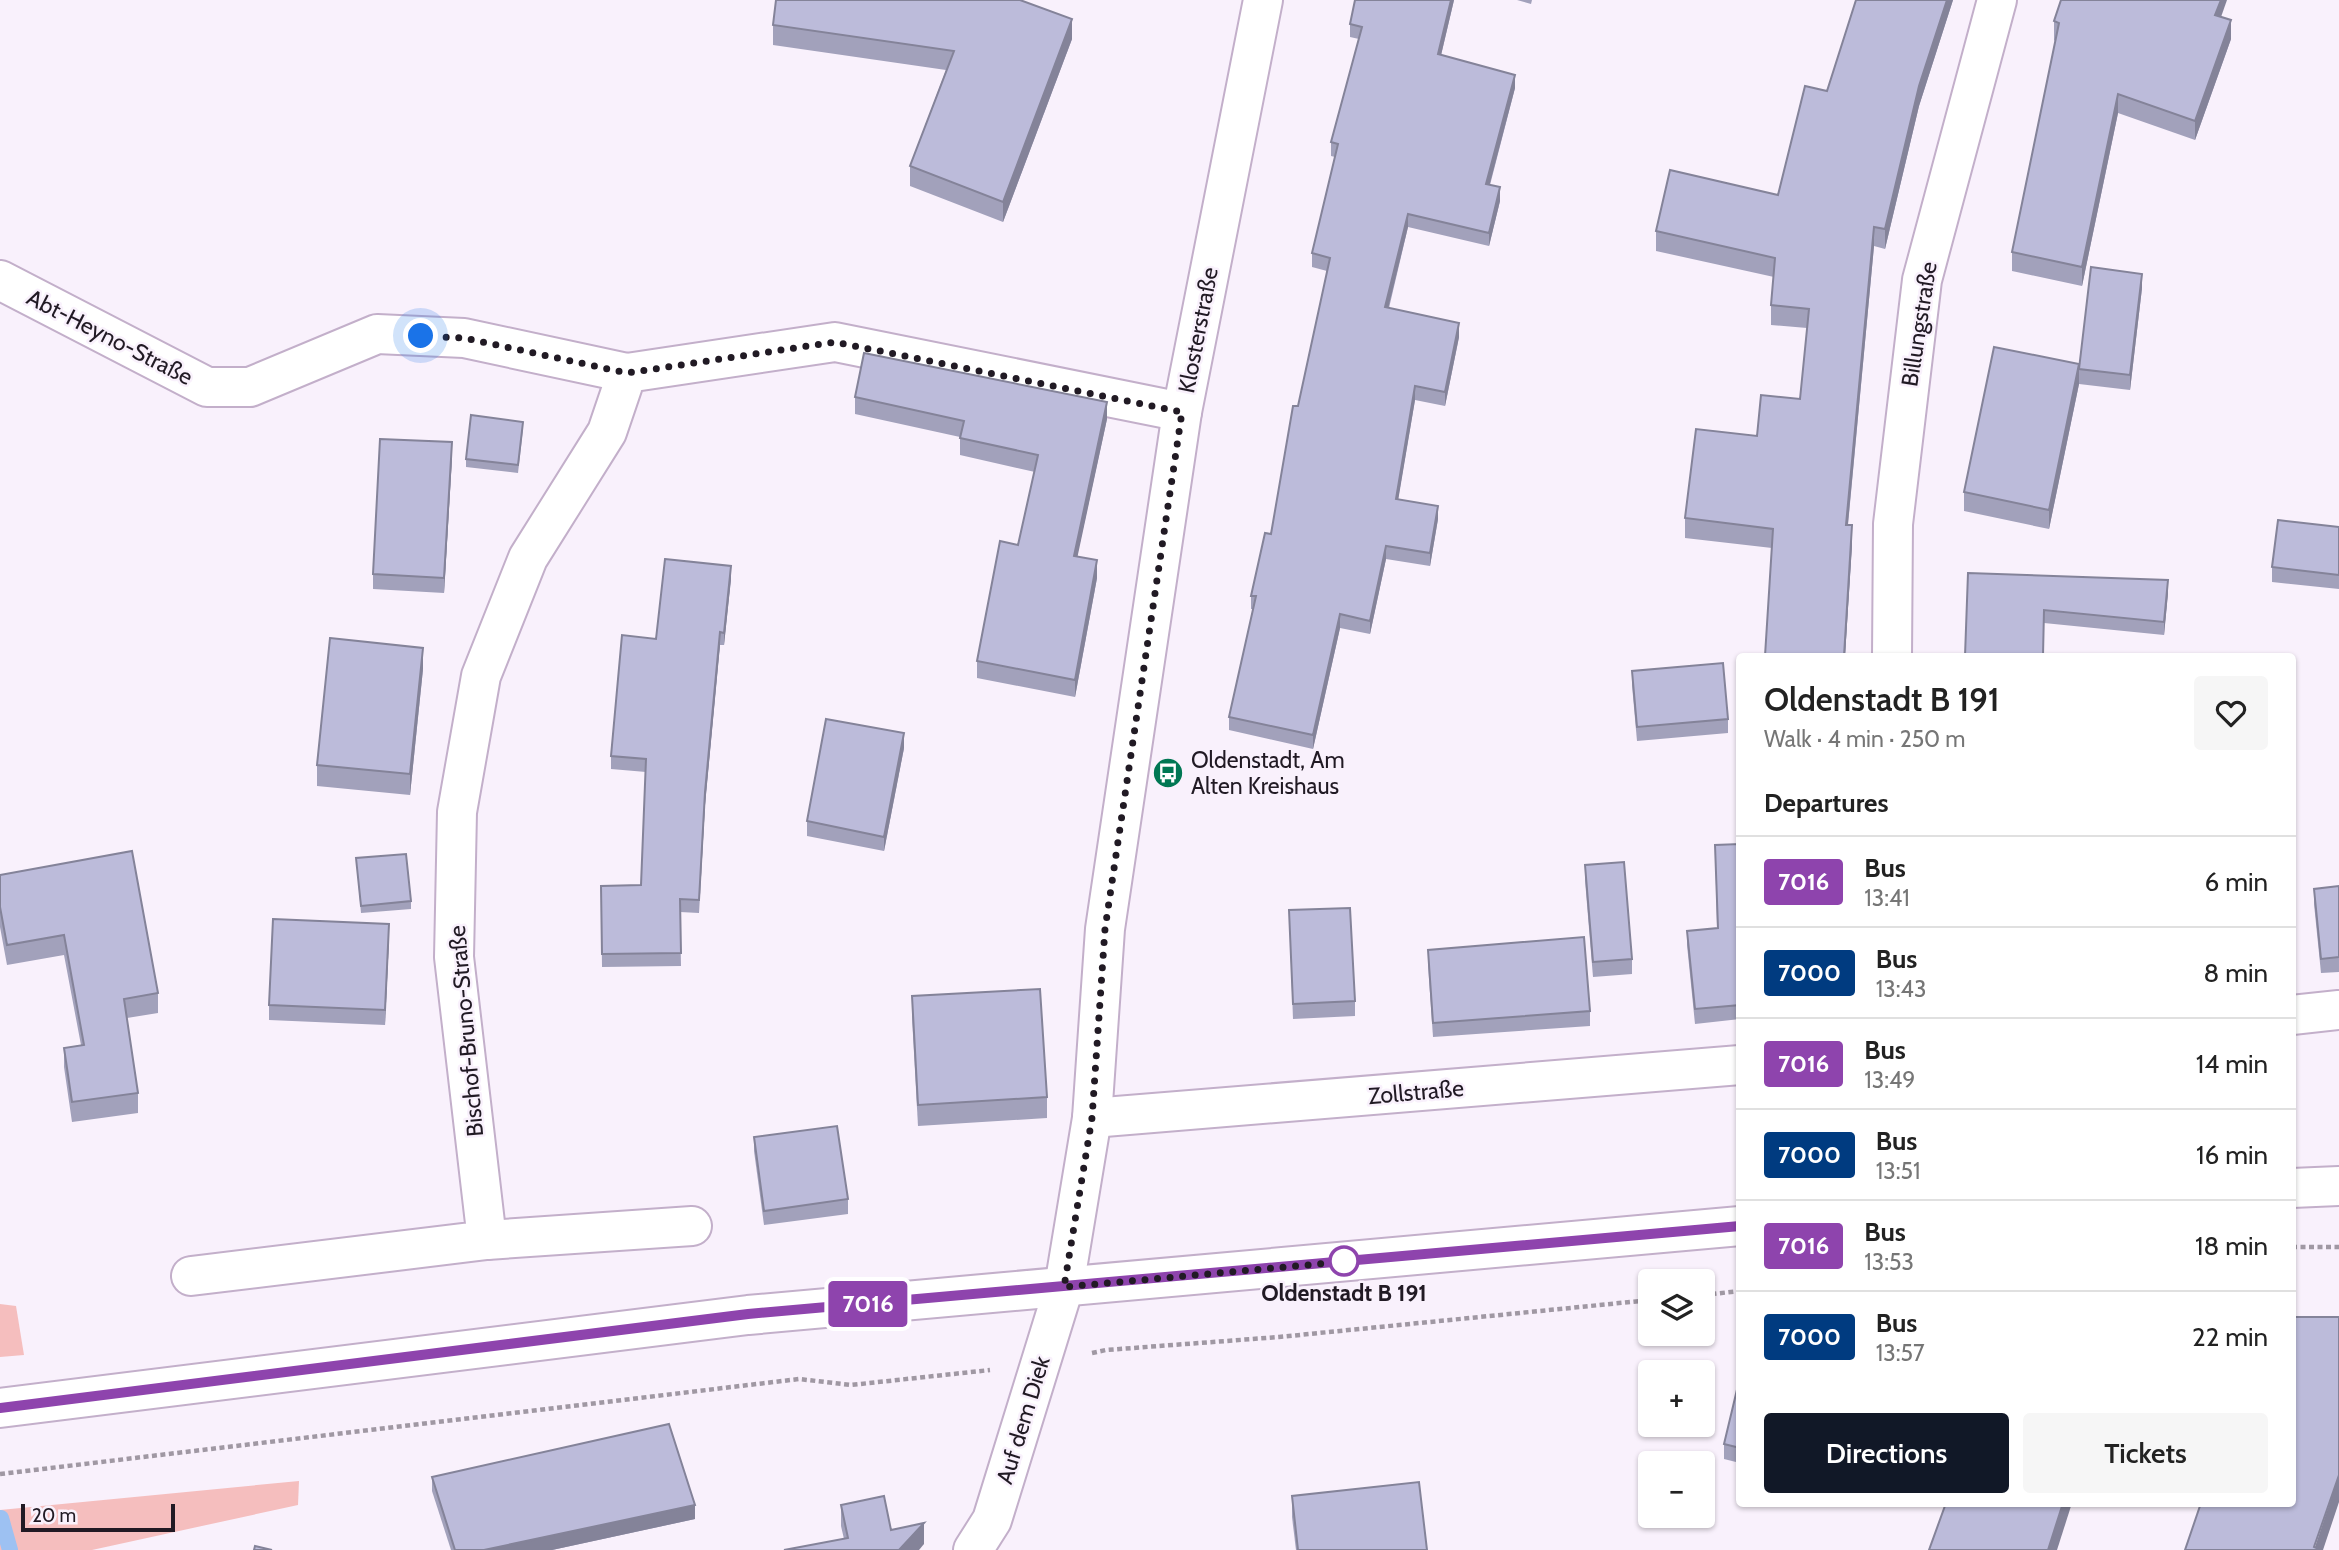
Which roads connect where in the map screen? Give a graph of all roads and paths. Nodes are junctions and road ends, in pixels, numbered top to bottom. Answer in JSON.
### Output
{"nodes":[{"id":1,"x":1263,"y":0,"type":"edge"},
{"id":2,"x":1997,"y":0,"type":"edge"},
{"id":3,"x":0,"y":280,"type":"edge"},
{"id":4,"x":627,"y":373,"type":"junction"},
{"id":5,"x":1182,"y":412,"type":"junction"},
{"id":6,"x":1892,"y":653,"type":"edge"},
{"id":7,"x":2339,"y":1010,"type":"edge"},
{"id":8,"x":2296,"y":1015,"type":"edge"},
{"id":9,"x":1736,"y":1065,"type":"edge"},
{"id":10,"x":1092,"y":1118,"type":"junction"},
{"id":11,"x":2339,"y":1186,"type":"edge"},
{"id":12,"x":2296,"y":1188,"type":"edge"},
{"id":13,"x":692,"y":1226,"type":"dead end"},
{"id":14,"x":1736,"y":1226,"type":"edge"},
{"id":15,"x":487,"y":1240,"type":"junction"},
{"id":16,"x":2296,"y":1247,"type":"edge"},
{"id":17,"x":2339,"y":1247,"type":"edge"},
{"id":18,"x":191,"y":1276,"type":"dead end"},
{"id":19,"x":1064,"y":1287,"type":"junction"},
{"id":20,"x":1736,"y":1291,"type":"edge"},
{"id":21,"x":1715,"y":1294,"type":"edge"},
{"id":22,"x":1638,"y":1301,"type":"edge"},
{"id":23,"x":1040,"y":1364,"type":"junction"},
{"id":24,"x":9,"y":1407,"type":"edge"},
{"id":25,"x":0,"y":1474,"type":"edge"},
{"id":26,"x":973,"y":1550,"type":"edge"}],
"edges":[{"from":1,"to":5,"type":"street","name":"Klosterstraße"},
{"from":2,"to":6,"type":"street","name":"Billungstraße"},
{"from":3,"to":4,"type":"street","name":"Abt-Heyno-Straße"},
{"from":4,"to":5,"type":"street"},
{"from":4,"to":15,"type":"street","name":"Bischof-Bruno-Straße"},
{"from":5,"to":10,"type":"street","name":"Klosterstraße"},
{"from":7,"to":8,"type":"street"},
{"from":9,"to":10,"type":"street","name":"Zollstraße"},
{"from":10,"to":19,"type":"street","name":"Klosterstraße"},
{"from":11,"to":12,"type":"street"},
{"from":13,"to":15,"type":"street"},
{"from":14,"to":19,"type":"street"},
{"from":15,"to":18,"type":"street"},
{"from":16,"to":17,"type":"path"},
{"from":19,"to":23,"type":"street","name":"Auf dem Diek"},
{"from":19,"to":24,"type":"street"},
{"from":20,"to":21,"type":"path"},
{"from":22,"to":23,"type":"path"},
{"from":23,"to":25,"type":"path"},
{"from":23,"to":26,"type":"street","name":"Auf dem Diek"}]}
